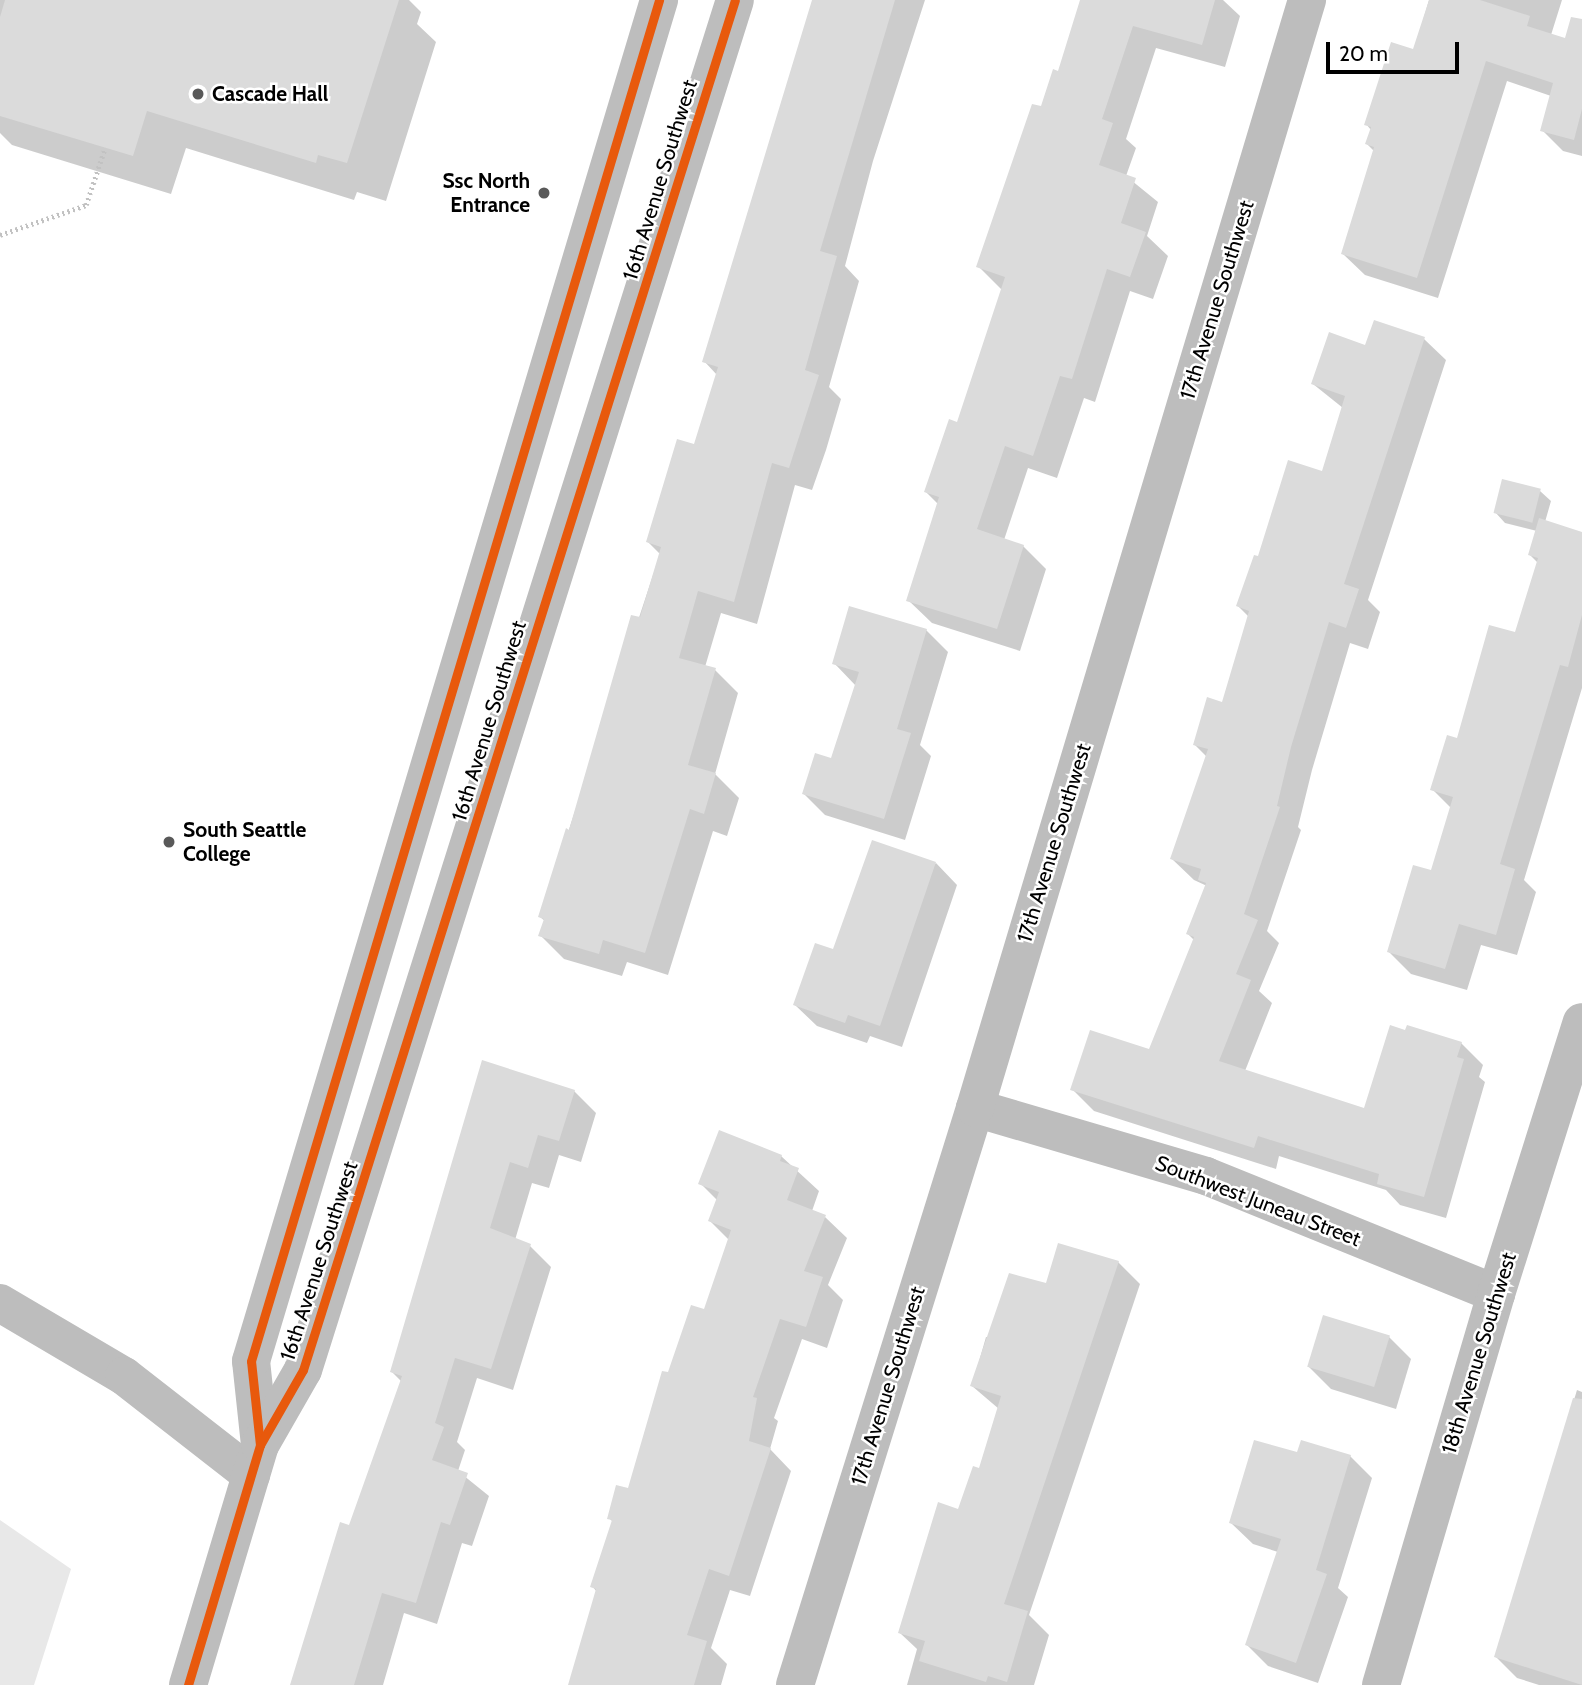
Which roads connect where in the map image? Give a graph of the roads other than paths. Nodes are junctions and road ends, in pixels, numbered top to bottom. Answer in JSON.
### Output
{"nodes":[{"id":1,"x":659,"y":0,"type":"edge"},
{"id":2,"x":1307,"y":0,"type":"edge"},
{"id":3,"x":727,"y":2,"type":"edge"},
{"id":4,"x":1582,"y":1022,"type":"edge"},
{"id":5,"x":975,"y":1108,"type":"junction"},
{"id":6,"x":1496,"y":1294,"type":"junction"},
{"id":7,"x":0,"y":1303,"type":"edge"},
{"id":8,"x":256,"y":1460,"type":"junction"},
{"id":9,"x":188,"y":1685,"type":"edge"},
{"id":10,"x":795,"y":1685,"type":"edge"},
{"id":11,"x":1381,"y":1685,"type":"edge"}],
"edges":[{"from":1,"to":8,"type":"street","name":"16th Avenue Southwest"},
{"from":2,"to":5,"type":"street","name":"17th Avenue Southwest"},
{"from":3,"to":8,"type":"street","name":"16th Avenue Southwest"},
{"from":4,"to":6,"type":"street","name":"18th Avenue Southwest"},
{"from":5,"to":6,"type":"street","name":"Southwest Juneau Street"},
{"from":5,"to":10,"type":"street","name":"17th Avenue Southwest"},
{"from":6,"to":11,"type":"street","name":"18th Avenue Southwest"},
{"from":7,"to":8,"type":"street"},
{"from":8,"to":9,"type":"street","name":"16th Avenue Southwest"}]}
